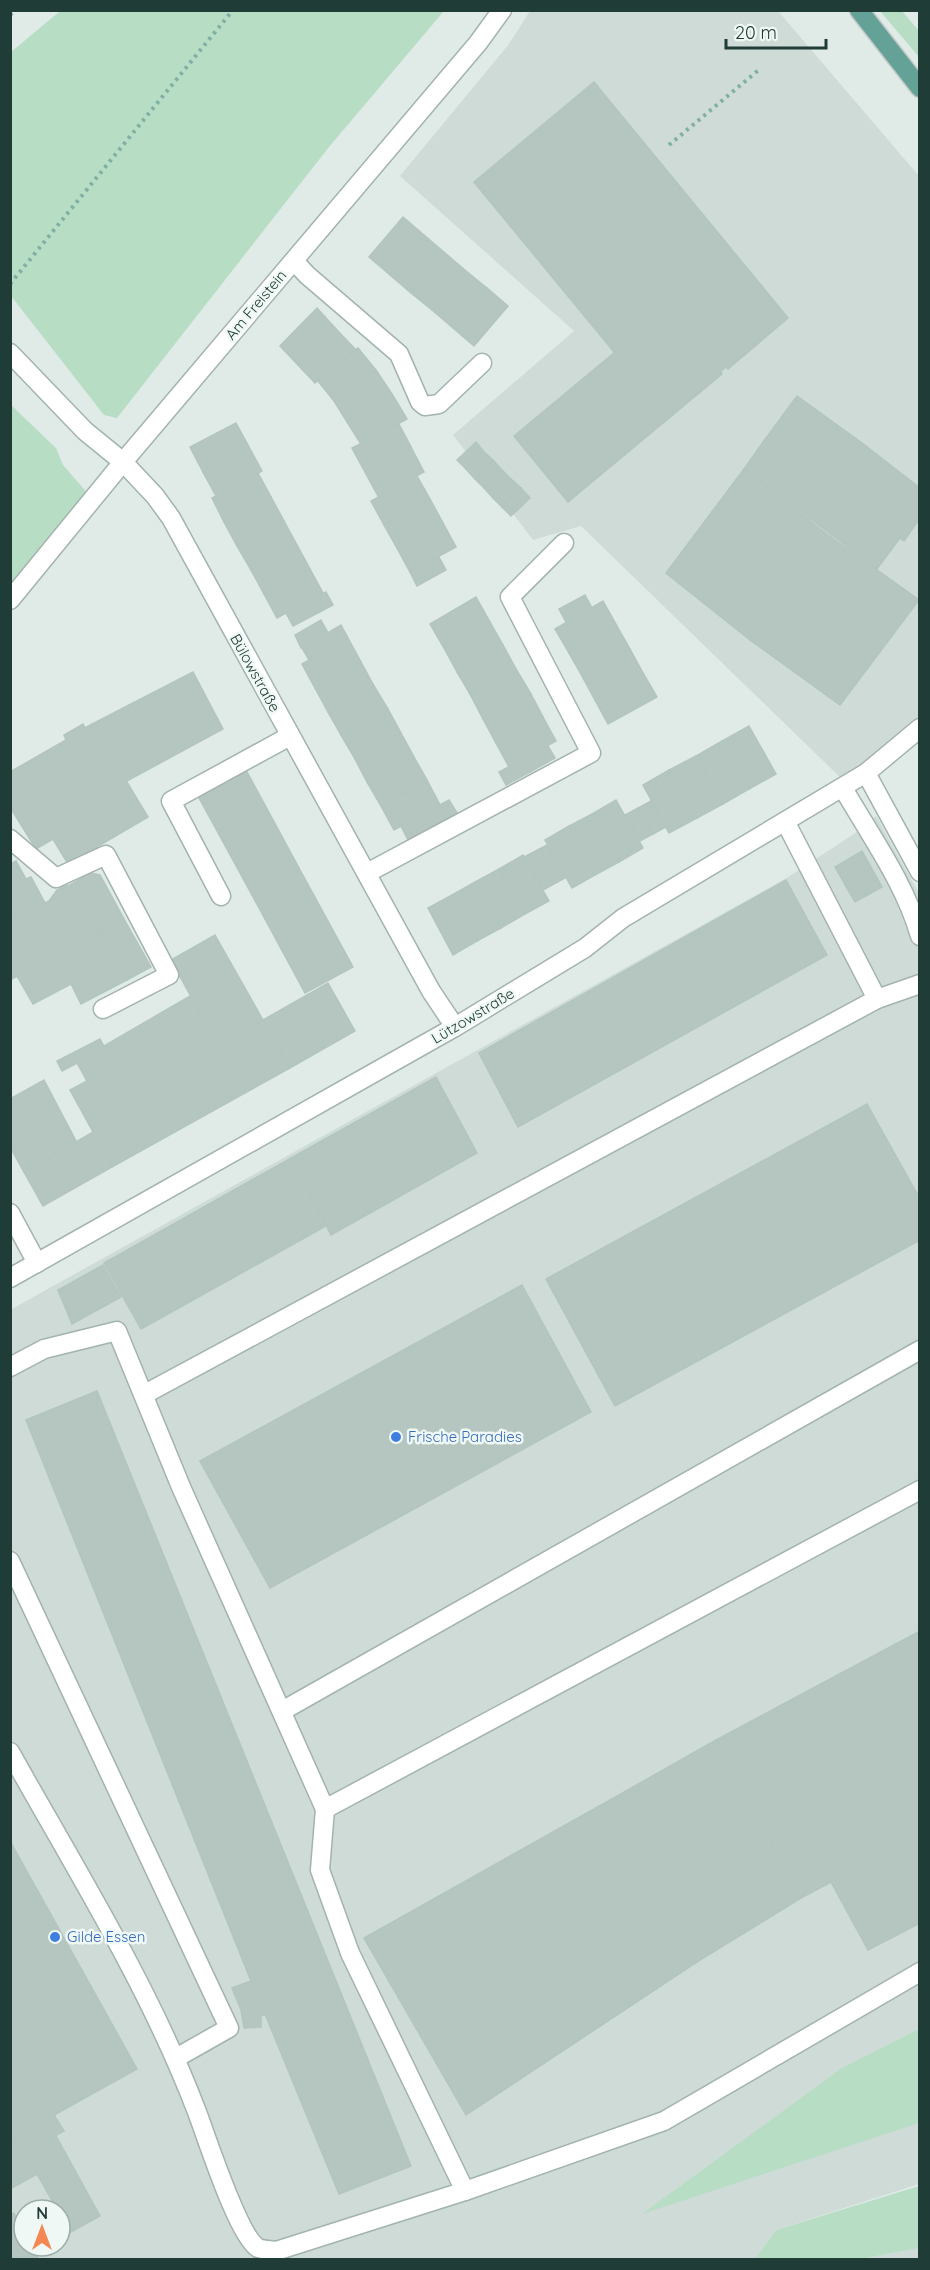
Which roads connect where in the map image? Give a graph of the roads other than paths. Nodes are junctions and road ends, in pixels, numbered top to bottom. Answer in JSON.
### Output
{"nodes":[{"id":1,"x":502,"y":10,"type":"edge"},
{"id":2,"x":859,"y":10,"type":"edge"},
{"id":3,"x":920,"y":88,"type":"edge"},
{"id":4,"x":294,"y":261,"type":"junction"},
{"id":5,"x":10,"y":353,"type":"edge"},
{"id":6,"x":482,"y":363,"type":"dead end"},
{"id":7,"x":123,"y":462,"type":"junction"},
{"id":8,"x":564,"y":543,"type":"dead end"},
{"id":9,"x":10,"y":600,"type":"edge"},
{"id":10,"x":920,"y":728,"type":"edge"},
{"id":11,"x":290,"y":736,"type":"junction"},
{"id":12,"x":866,"y":773,"type":"junction"},
{"id":13,"x":843,"y":788,"type":"junction"},
{"id":14,"x":786,"y":822,"type":"junction"},
{"id":15,"x":10,"y":839,"type":"edge"},
{"id":16,"x":920,"y":872,"type":"edge"},
{"id":17,"x":367,"y":873,"type":"junction"},
{"id":18,"x":221,"y":896,"type":"dead end"},
{"id":19,"x":920,"y":936,"type":"edge"},
{"id":20,"x":920,"y":984,"type":"edge"},
{"id":21,"x":878,"y":999,"type":"junction"},
{"id":22,"x":103,"y":1009,"type":"dead end"},
{"id":23,"x":455,"y":1028,"type":"junction"},
{"id":24,"x":10,"y":1213,"type":"edge"},
{"id":25,"x":37,"y":1263,"type":"junction"},
{"id":26,"x":10,"y":1278,"type":"edge"},
{"id":27,"x":920,"y":1350,"type":"edge"},
{"id":28,"x":10,"y":1367,"type":"edge"},
{"id":29,"x":146,"y":1394,"type":"junction"},
{"id":30,"x":920,"y":1490,"type":"edge"},
{"id":31,"x":10,"y":1561,"type":"edge"},
{"id":32,"x":282,"y":1712,"type":"junction"},
{"id":33,"x":10,"y":1752,"type":"edge"},
{"id":34,"x":325,"y":1809,"type":"junction"},
{"id":35,"x":920,"y":1972,"type":"edge"},
{"id":36,"x":176,"y":2058,"type":"junction"},
{"id":37,"x":465,"y":2190,"type":"junction"}],
"edges":[{"from":1,"to":4,"type":"street","name":"Am Freistein"},
{"from":2,"to":3,"type":"main road"},
{"from":4,"to":6,"type":"street"},
{"from":4,"to":7,"type":"street","name":"Am Freistein"},
{"from":5,"to":7,"type":"street","name":"Bülowstraße"},
{"from":7,"to":9,"type":"street","name":"Am Freistein"},
{"from":7,"to":11,"type":"street","name":"Bülowstraße"},
{"from":8,"to":17,"type":"street"},
{"from":10,"to":12,"type":"street","name":"Lützowstraße"},
{"from":11,"to":17,"type":"street","name":"Bülowstraße"},
{"from":11,"to":18,"type":"street"},
{"from":12,"to":13,"type":"street","name":"Lützowstraße"},
{"from":12,"to":16,"type":"street"},
{"from":13,"to":14,"type":"street","name":"Lützowstraße"},
{"from":13,"to":19,"type":"street"},
{"from":14,"to":21,"type":"street"},
{"from":14,"to":23,"type":"street","name":"Lützowstraße"},
{"from":15,"to":22,"type":"street"},
{"from":17,"to":23,"type":"street","name":"Bülowstraße"},
{"from":20,"to":21,"type":"street"},
{"from":21,"to":29,"type":"street"},
{"from":23,"to":25,"type":"street","name":"Lützowstraße"},
{"from":24,"to":25,"type":"street"},
{"from":25,"to":26,"type":"street","name":"Lützowstraße"},
{"from":27,"to":32,"type":"street"},
{"from":28,"to":29,"type":"street"},
{"from":29,"to":32,"type":"street"},
{"from":30,"to":34,"type":"street"},
{"from":31,"to":36,"type":"street"},
{"from":32,"to":34,"type":"street"},
{"from":33,"to":36,"type":"street"},
{"from":34,"to":37,"type":"street"},
{"from":35,"to":37,"type":"street"},
{"from":36,"to":37,"type":"street"}]}
